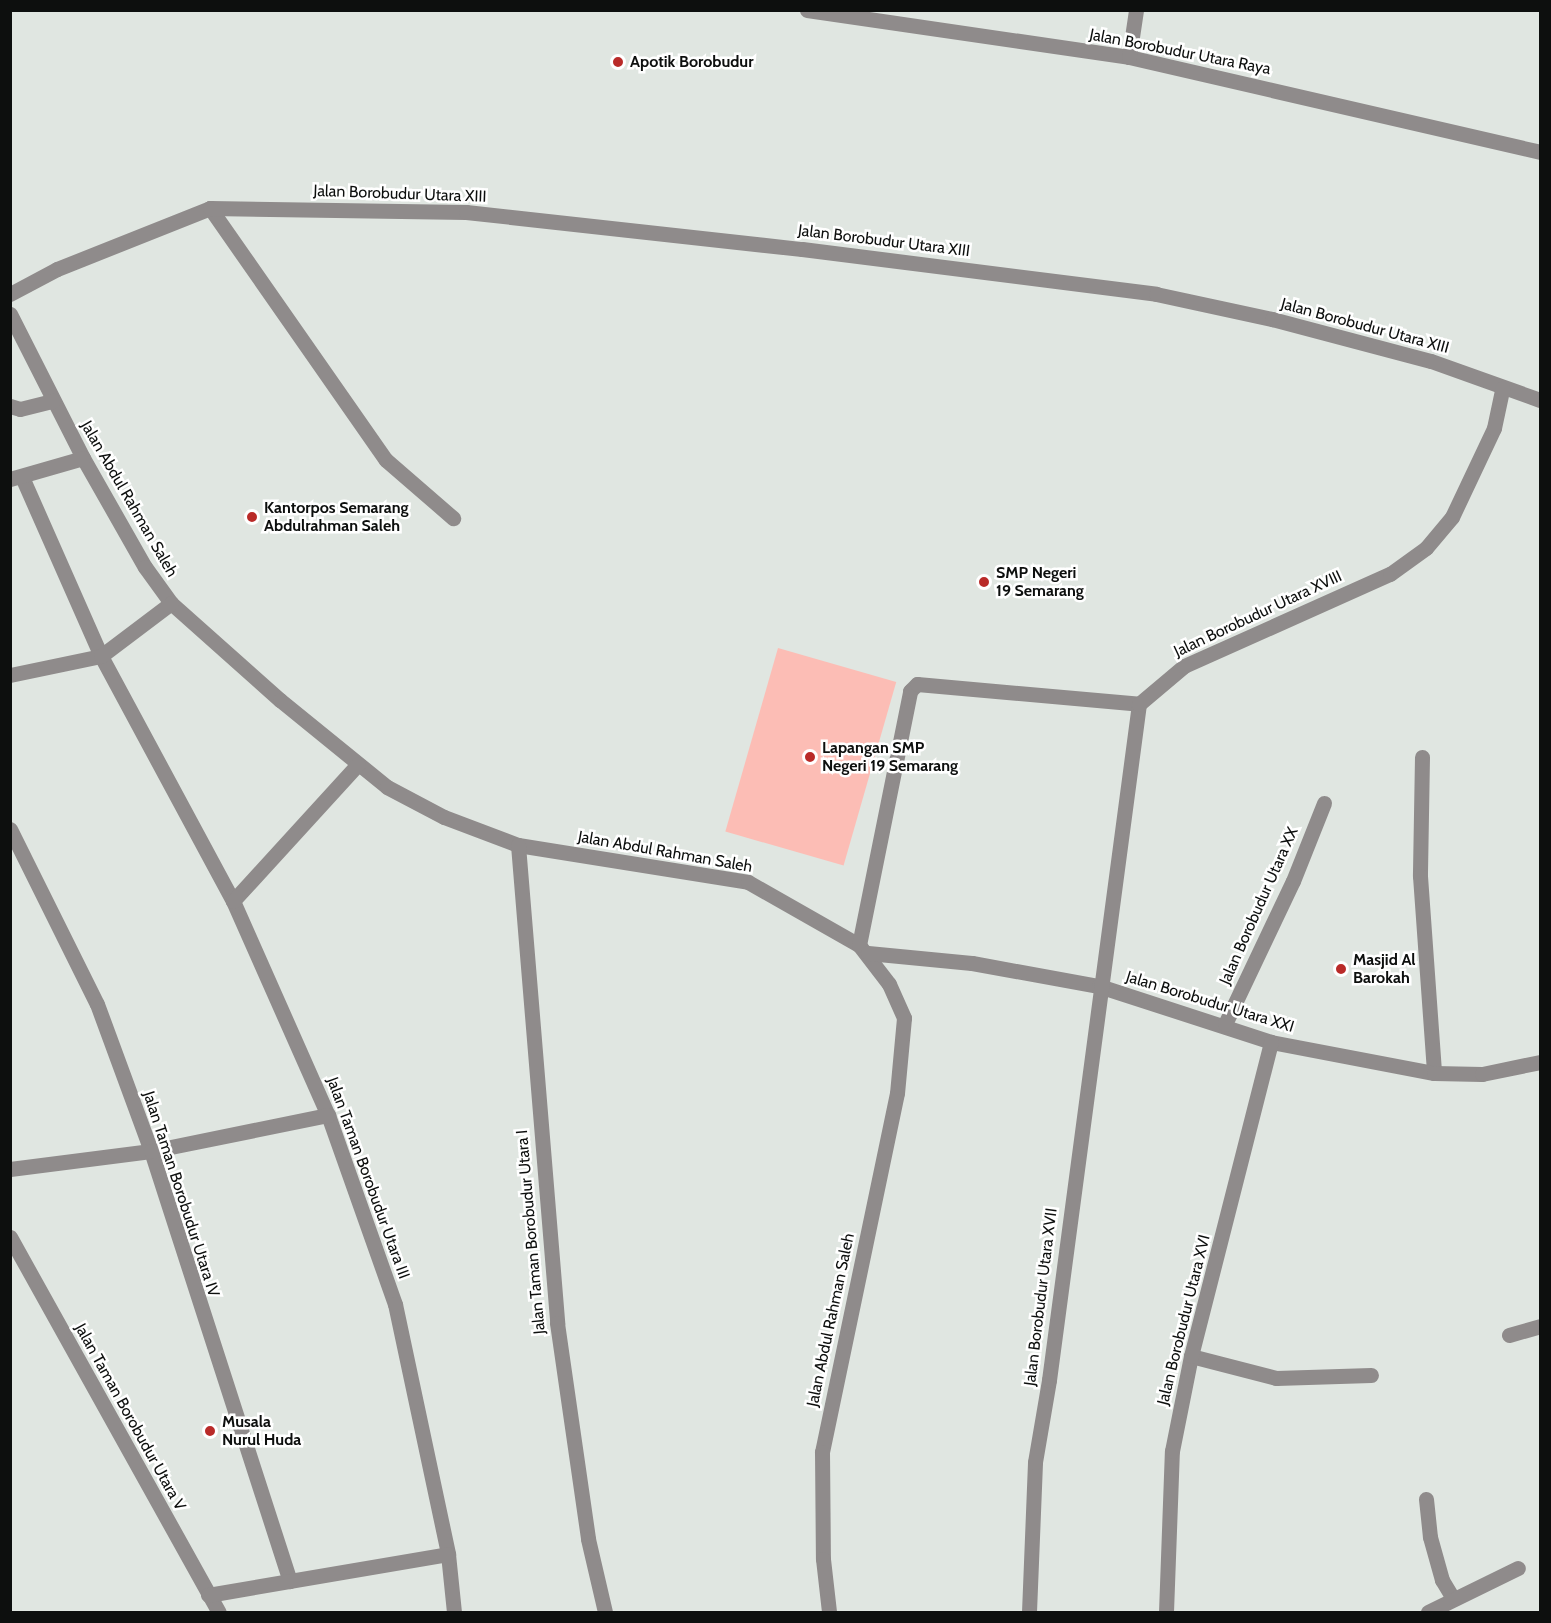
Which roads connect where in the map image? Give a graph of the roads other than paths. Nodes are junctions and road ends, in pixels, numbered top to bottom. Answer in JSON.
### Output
{"nodes":[{"id":1,"x":807,"y":10,"type":"edge"},
{"id":2,"x":1136,"y":10,"type":"edge"},
{"id":3,"x":1129,"y":57,"type":"junction"},
{"id":4,"x":1540,"y":152,"type":"edge"},
{"id":5,"x":210,"y":208,"type":"junction"},
{"id":6,"x":10,"y":294,"type":"edge"},
{"id":7,"x":10,"y":314,"type":"edge"},
{"id":8,"x":1502,"y":389,"type":"junction"},
{"id":9,"x":1540,"y":400,"type":"edge"},
{"id":10,"x":53,"y":401,"type":"junction"},
{"id":11,"x":10,"y":406,"type":"edge"},
{"id":12,"x":83,"y":458,"type":"junction"},
{"id":13,"x":16,"y":478,"type":"edge"},
{"id":14,"x":453,"y":518,"type":"dead end"},
{"id":15,"x":171,"y":603,"type":"junction"},
{"id":16,"x":101,"y":656,"type":"junction"},
{"id":17,"x":10,"y":675,"type":"edge"},
{"id":18,"x":1139,"y":704,"type":"junction"},
{"id":19,"x":1422,"y":757,"type":"dead end"},
{"id":20,"x":358,"y":764,"type":"junction"},
{"id":21,"x":1324,"y":803,"type":"dead end"},
{"id":22,"x":10,"y":830,"type":"edge"},
{"id":23,"x":518,"y":845,"type":"junction"},
{"id":24,"x":233,"y":901,"type":"junction"},
{"id":25,"x":863,"y":949,"type":"junction"},
{"id":26,"x":1099,"y":986,"type":"junction"},
{"id":27,"x":1225,"y":1024,"type":"junction"},
{"id":28,"x":1271,"y":1042,"type":"junction"},
{"id":29,"x":1540,"y":1062,"type":"edge"},
{"id":30,"x":1434,"y":1073,"type":"junction"},
{"id":31,"x":328,"y":1115,"type":"junction"},
{"id":32,"x":151,"y":1151,"type":"junction"},
{"id":33,"x":10,"y":1169,"type":"edge"},
{"id":34,"x":10,"y":1237,"type":"edge"},
{"id":35,"x":1540,"y":1326,"type":"edge"},
{"id":36,"x":1509,"y":1335,"type":"dead end"},
{"id":37,"x":1191,"y":1356,"type":"junction"},
{"id":38,"x":1371,"y":1375,"type":"dead end"},
{"id":39,"x":1426,"y":1499,"type":"dead end"},
{"id":40,"x":448,"y":1554,"type":"junction"},
{"id":41,"x":1518,"y":1568,"type":"dead end"},
{"id":42,"x":290,"y":1581,"type":"junction"},
{"id":43,"x":208,"y":1595,"type":"junction"},
{"id":44,"x":1453,"y":1598,"type":"junction"},
{"id":45,"x":219,"y":1612,"type":"edge"},
{"id":46,"x":454,"y":1612,"type":"edge"},
{"id":47,"x":605,"y":1612,"type":"edge"},
{"id":48,"x":829,"y":1612,"type":"edge"},
{"id":49,"x":1029,"y":1612,"type":"edge"},
{"id":50,"x":1166,"y":1612,"type":"edge"},
{"id":51,"x":1428,"y":1612,"type":"edge"}],
"edges":[{"from":1,"to":3,"type":"street","name":"Jalan Borobudur Utara Raya"},
{"from":2,"to":3,"type":"street"},
{"from":3,"to":4,"type":"street","name":"Jalan Borobudur Utara Raya"},
{"from":5,"to":6,"type":"street","name":"Jalan Borobudur Utara XIII"},
{"from":5,"to":8,"type":"street","name":"Jalan Borobudur Utara XIII"},
{"from":5,"to":14,"type":"street"},
{"from":7,"to":10,"type":"street","name":"Jalan Abdul Rahman Saleh"},
{"from":8,"to":9,"type":"street","name":"Jalan Borobudur Utara XIII"},
{"from":8,"to":18,"type":"street","name":"Jalan Borobudur Utara XVIII"},
{"from":10,"to":11,"type":"street"},
{"from":10,"to":12,"type":"street","name":"Jalan Abdul Rahman Saleh"},
{"from":12,"to":13,"type":"street"},
{"from":12,"to":15,"type":"street","name":"Jalan Abdul Rahman Saleh"},
{"from":13,"to":16,"type":"street","name":"Jalan Taman Borobudur Utara III"},
{"from":15,"to":16,"type":"street"},
{"from":15,"to":20,"type":"street","name":"Jalan Abdul Rahman Saleh"},
{"from":16,"to":17,"type":"street"},
{"from":16,"to":24,"type":"street","name":"Jalan Taman Borobudur Utara III"},
{"from":18,"to":25,"type":"street"},
{"from":18,"to":26,"type":"street"},
{"from":19,"to":30,"type":"street"},
{"from":20,"to":23,"type":"street","name":"Jalan Abdul Rahman Saleh"},
{"from":20,"to":24,"type":"street"},
{"from":21,"to":27,"type":"street","name":"Jalan Borobudur Utara XX"},
{"from":22,"to":32,"type":"street","name":"Jalan Taman Borobudur Utara IV"},
{"from":23,"to":25,"type":"street","name":"Jalan Abdul Rahman Saleh"},
{"from":23,"to":47,"type":"street","name":"Jalan Taman Borobudur Utara I"},
{"from":24,"to":31,"type":"street","name":"Jalan Taman Borobudur Utara III"},
{"from":25,"to":26,"type":"street","name":"Jalan Borobudur Utara XXI"},
{"from":25,"to":48,"type":"street","name":"Jalan Abdul Rahman Saleh"},
{"from":26,"to":27,"type":"street","name":"Jalan Borobudur Utara XXI"},
{"from":26,"to":49,"type":"street","name":"Jalan Borobudur Utara XVII"},
{"from":27,"to":28,"type":"street","name":"Jalan Borobudur Utara XXI"},
{"from":28,"to":30,"type":"street","name":"Jalan Borobudur Utara XXI"},
{"from":28,"to":37,"type":"street","name":"Jalan Borobudur Utara XVI"},
{"from":29,"to":30,"type":"street","name":"Jalan Borobudur Utara XXI"},
{"from":31,"to":32,"type":"street"},
{"from":31,"to":40,"type":"street","name":"Jalan Taman Borobudur Utara III"},
{"from":32,"to":33,"type":"street"},
{"from":32,"to":42,"type":"street","name":"Jalan Taman Borobudur Utara IV"},
{"from":34,"to":43,"type":"street","name":"Jalan Taman Borobudur Utara V"},
{"from":35,"to":36,"type":"street"},
{"from":37,"to":38,"type":"street"},
{"from":37,"to":50,"type":"street","name":"Jalan Borobudur Utara XVI"},
{"from":39,"to":44,"type":"street"},
{"from":40,"to":42,"type":"street"},
{"from":40,"to":46,"type":"street","name":"Jalan Taman Borobudur Utara III"},
{"from":41,"to":44,"type":"street"},
{"from":42,"to":43,"type":"street"},
{"from":43,"to":45,"type":"street","name":"Jalan Taman Borobudur Utara V"},
{"from":44,"to":51,"type":"street"}]}
